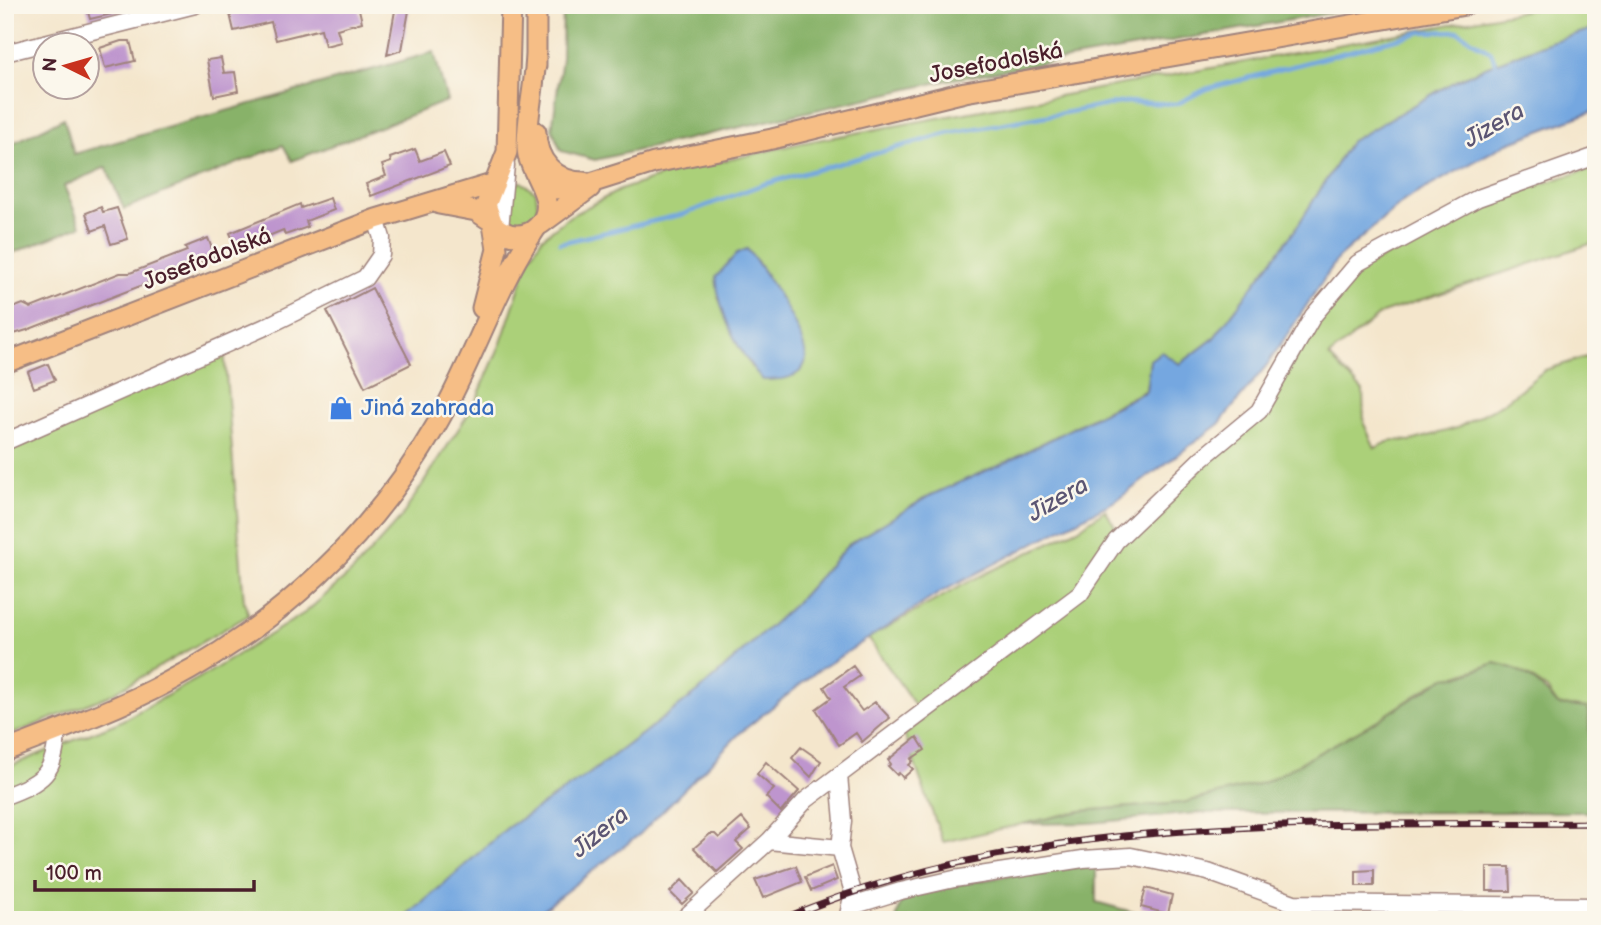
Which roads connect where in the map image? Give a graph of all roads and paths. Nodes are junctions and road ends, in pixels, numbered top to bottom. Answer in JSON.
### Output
{"nodes":[{"id":1,"x":195,"y":5,"type":"edge"},
{"id":2,"x":511,"y":5,"type":"edge"},
{"id":3,"x":536,"y":5,"type":"edge"},
{"id":4,"x":1465,"y":5,"type":"edge"},
{"id":5,"x":158,"y":10,"type":"edge"},
{"id":6,"x":5,"y":53,"type":"edge"},
{"id":7,"x":536,"y":54,"type":"junction"},
{"id":8,"x":1596,"y":156,"type":"edge"},
{"id":9,"x":603,"y":179,"type":"junction"},
{"id":10,"x":499,"y":180,"type":"junction"},
{"id":11,"x":540,"y":186,"type":"junction"},
{"id":12,"x":427,"y":203,"type":"junction"},
{"id":13,"x":376,"y":219,"type":"junction"},
{"id":14,"x":495,"y":225,"type":"junction"},
{"id":15,"x":537,"y":227,"type":"junction"},
{"id":16,"x":469,"y":358,"type":"junction"},
{"id":17,"x":5,"y":363,"type":"edge"},
{"id":18,"x":5,"y":442,"type":"edge"},
{"id":19,"x":57,"y":731,"type":"junction"},
{"id":20,"x":5,"y":751,"type":"edge"},
{"id":21,"x":839,"y":775,"type":"junction"},
{"id":22,"x":5,"y":796,"type":"edge"},
{"id":23,"x":769,"y":841,"type":"junction"},
{"id":24,"x":840,"y":848,"type":"junction"},
{"id":25,"x":1596,"y":906,"type":"edge"},
{"id":26,"x":849,"y":913,"type":"edge"},
{"id":27,"x":682,"y":920,"type":"edge"}],
"edges":[{"from":1,"to":5,"type":"street"},
{"from":2,"to":10,"type":"main road"},
{"from":3,"to":7,"type":"main road"},
{"from":4,"to":9,"type":"main road","name":"Josefodolská"},
{"from":5,"to":6,"type":"street"},
{"from":7,"to":9,"type":"main road"},
{"from":7,"to":11,"type":"main road"},
{"from":8,"to":21,"type":"street"},
{"from":9,"to":11,"type":"main road","name":"Josefodolská"},
{"from":9,"to":15,"type":"main road"},
{"from":10,"to":11,"type":"main road"},
{"from":10,"to":12,"type":"main road","name":"Josefodolská"},
{"from":10,"to":14,"type":"main road"},
{"from":11,"to":15,"type":"main road"},
{"from":12,"to":13,"type":"main road","name":"Josefodolská"},
{"from":12,"to":14,"type":"main road","name":"Josefodolská"},
{"from":13,"to":17,"type":"main road","name":"Josefodolská"},
{"from":13,"to":18,"type":"street"},
{"from":14,"to":15,"type":"main road"},
{"from":14,"to":16,"type":"main road"},
{"from":15,"to":16,"type":"main road"},
{"from":16,"to":19,"type":"main road"},
{"from":19,"to":20,"type":"main road"},
{"from":19,"to":22,"type":"street"},
{"from":21,"to":23,"type":"street"},
{"from":21,"to":24,"type":"street"},
{"from":23,"to":24,"type":"street"},
{"from":23,"to":27,"type":"street"},
{"from":24,"to":26,"type":"street"},
{"from":25,"to":26,"type":"street"}]}
